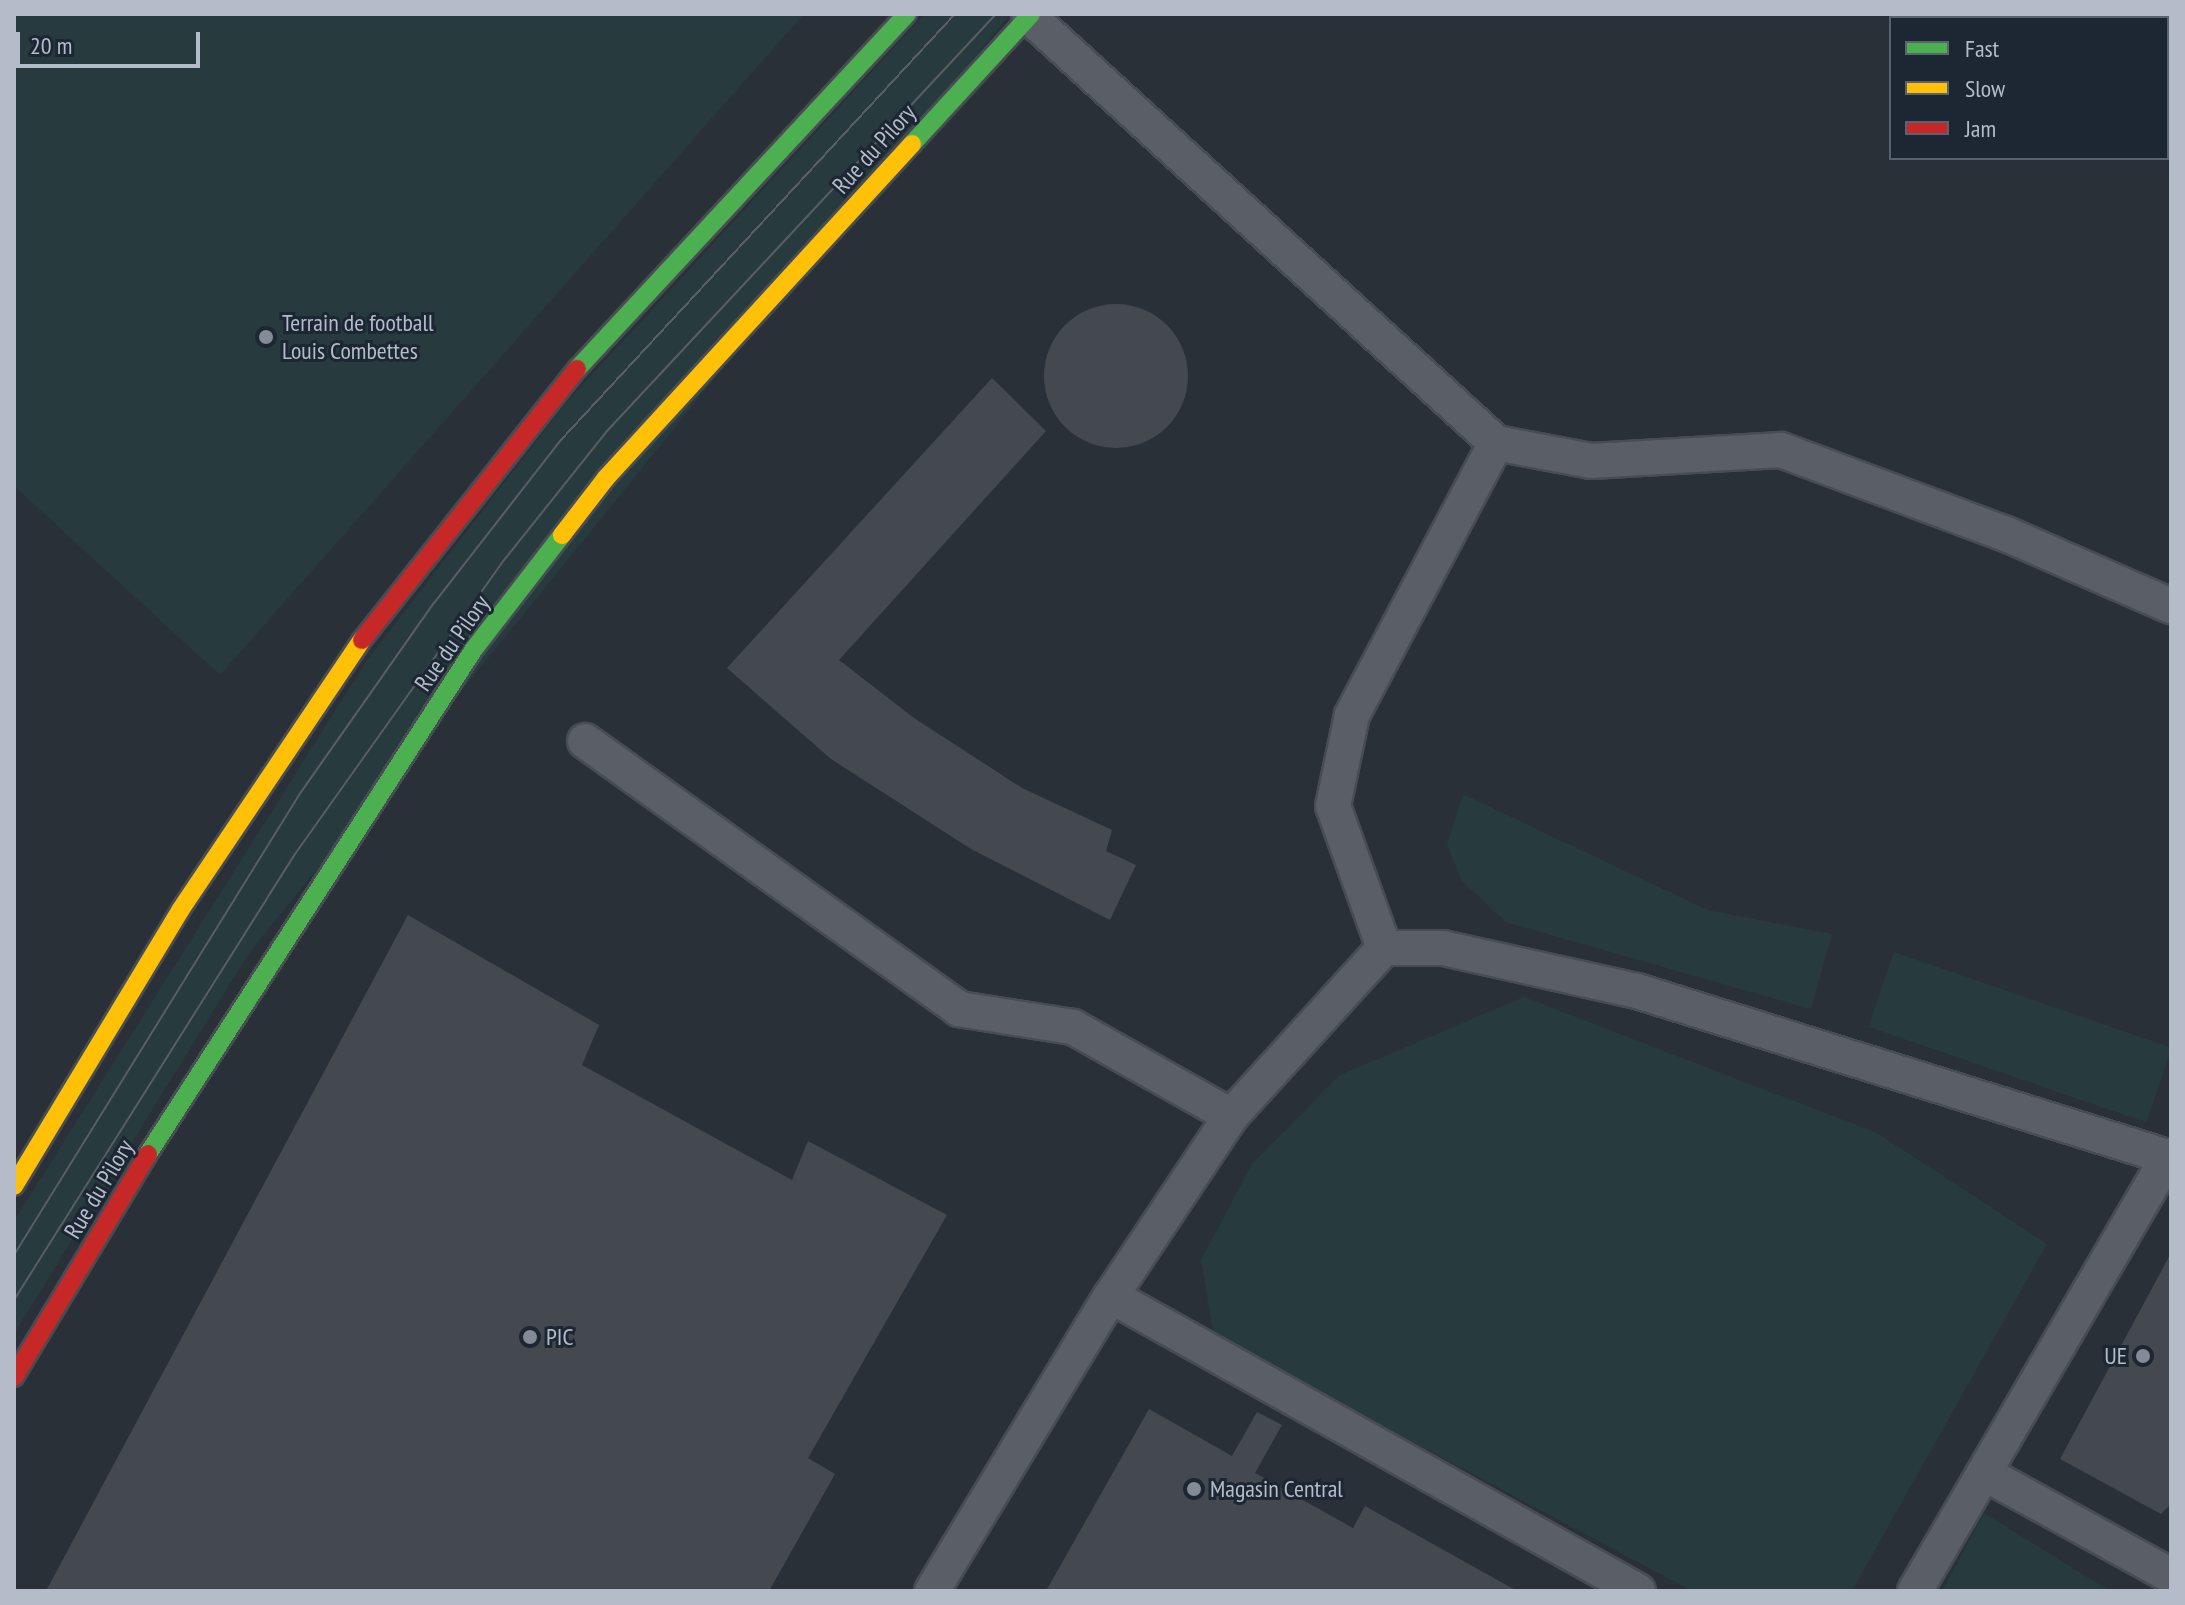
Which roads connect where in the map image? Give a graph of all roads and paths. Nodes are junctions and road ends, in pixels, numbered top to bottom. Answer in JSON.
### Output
{"nodes":[{"id":1,"x":907,"y":14,"type":"edge"},
{"id":2,"x":1030,"y":15,"type":"edge"},
{"id":3,"x":1496,"y":443,"type":"junction"},
{"id":4,"x":2171,"y":606,"type":"edge"},
{"id":5,"x":585,"y":741,"type":"dead end"},
{"id":6,"x":1384,"y":948,"type":"junction"},
{"id":7,"x":1231,"y":1116,"type":"junction"},
{"id":8,"x":2170,"y":1158,"type":"edge"},
{"id":9,"x":14,"y":1186,"type":"edge"},
{"id":10,"x":1111,"y":1296,"type":"junction"},
{"id":11,"x":14,"y":1377,"type":"edge"},
{"id":12,"x":1984,"y":1473,"type":"junction"},
{"id":13,"x":2171,"y":1576,"type":"edge"},
{"id":14,"x":932,"y":1591,"type":"edge"},
{"id":15,"x":1638,"y":1591,"type":"edge"},
{"id":16,"x":1915,"y":1591,"type":"edge"}],
"edges":[{"from":1,"to":9,"type":"main road"},
{"from":2,"to":3,"type":"lane"},
{"from":2,"to":11,"type":"main road","name":"Rue du Pilory"},
{"from":3,"to":4,"type":"lane"},
{"from":3,"to":6,"type":"lane"},
{"from":5,"to":7,"type":"lane"},
{"from":6,"to":7,"type":"lane"},
{"from":6,"to":8,"type":"lane"},
{"from":7,"to":10,"type":"lane"},
{"from":8,"to":12,"type":"lane"},
{"from":10,"to":14,"type":"lane"},
{"from":10,"to":15,"type":"lane"},
{"from":12,"to":13,"type":"lane"},
{"from":12,"to":16,"type":"lane"}]}
